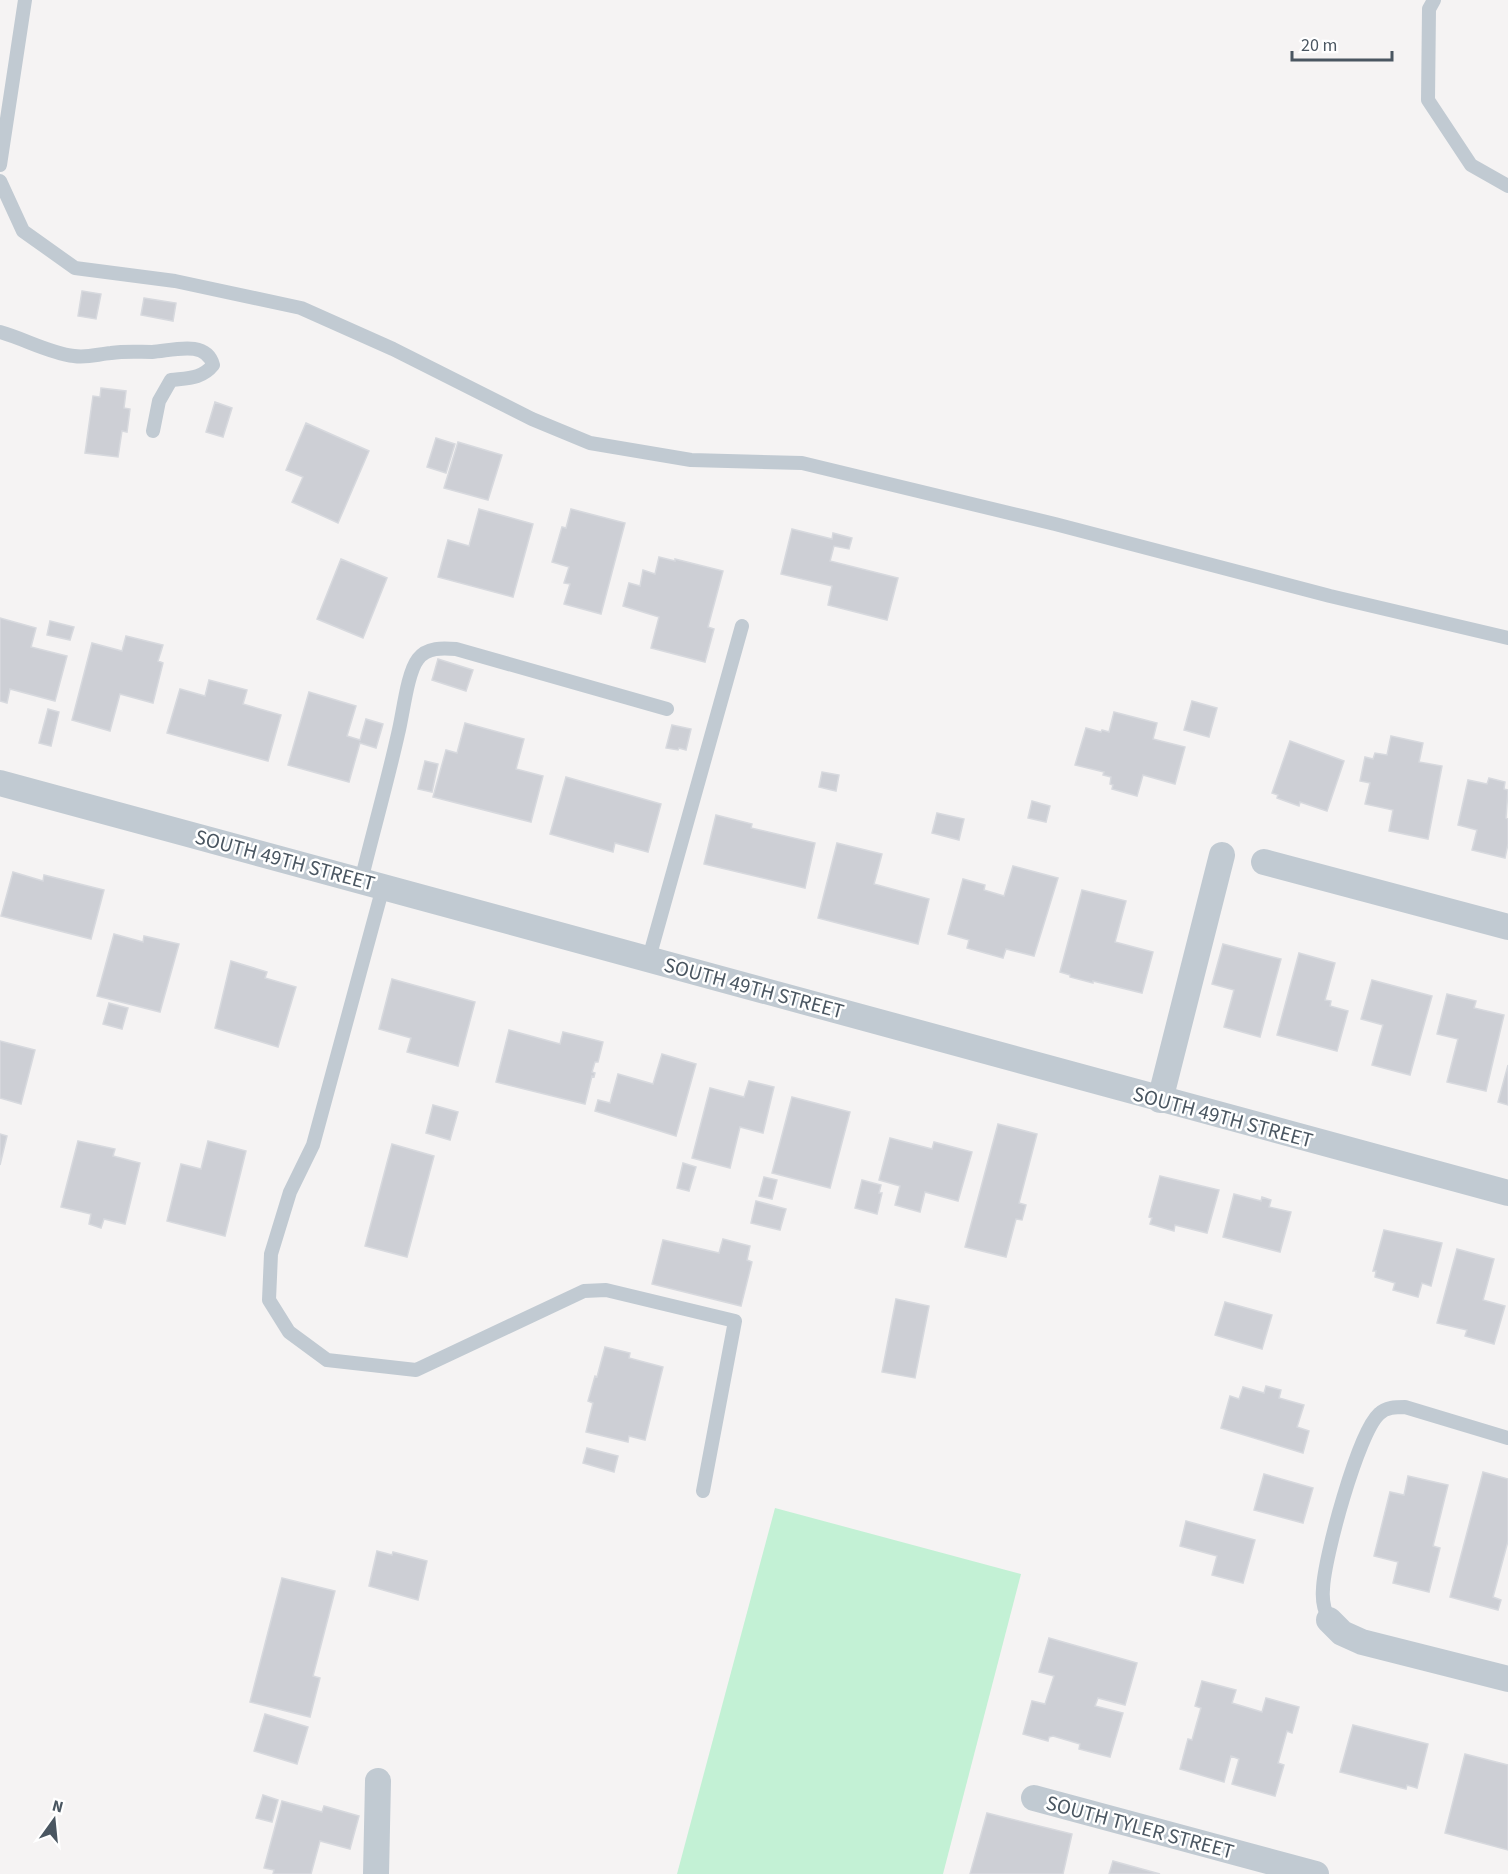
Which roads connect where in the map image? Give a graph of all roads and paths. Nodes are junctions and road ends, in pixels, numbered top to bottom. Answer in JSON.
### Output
{"nodes":[{"id":1,"x":25,"y":0,"type":"edge"},
{"id":2,"x":1434,"y":0,"type":"edge"},
{"id":3,"x":0,"y":165,"type":"edge"},
{"id":4,"x":0,"y":181,"type":"edge"},
{"id":5,"x":1508,"y":186,"type":"edge"},
{"id":6,"x":0,"y":332,"type":"edge"},
{"id":7,"x":153,"y":431,"type":"dead end"},
{"id":8,"x":742,"y":626,"type":"dead end"},
{"id":9,"x":1508,"y":638,"type":"edge"},
{"id":10,"x":667,"y":709,"type":"dead end"},
{"id":11,"x":0,"y":783,"type":"edge"},
{"id":12,"x":1222,"y":855,"type":"dead end"},
{"id":13,"x":1264,"y":862,"type":"dead end"},
{"id":14,"x":372,"y":884,"type":"junction"},
{"id":15,"x":1508,"y":927,"type":"edge"},
{"id":16,"x":648,"y":958,"type":"junction"},
{"id":17,"x":1160,"y":1100,"type":"junction"},
{"id":18,"x":1508,"y":1193,"type":"edge"},
{"id":19,"x":1508,"y":1438,"type":"edge"},
{"id":20,"x":704,"y":1491,"type":"dead end"},
{"id":21,"x":1329,"y":1620,"type":"joint"},
{"id":22,"x":1508,"y":1679,"type":"edge"},
{"id":23,"x":378,"y":1781,"type":"dead end"},
{"id":24,"x":1034,"y":1798,"type":"dead end"},
{"id":25,"x":376,"y":1874,"type":"edge"},
{"id":26,"x":1316,"y":1874,"type":"edge"}],
"edges":[{"from":1,"to":3,"type":"lane"},
{"from":2,"to":5,"type":"lane"},
{"from":4,"to":9,"type":"lane"},
{"from":6,"to":7,"type":"lane"},
{"from":8,"to":16,"type":"lane"},
{"from":10,"to":14,"type":"lane"},
{"from":11,"to":14,"type":"street","name":"SOUTH 49TH STREET"},
{"from":12,"to":17,"type":"street"},
{"from":13,"to":15,"type":"street"},
{"from":14,"to":16,"type":"street","name":"SOUTH 49TH STREET"},
{"from":14,"to":20,"type":"lane"},
{"from":16,"to":17,"type":"street","name":"SOUTH 49TH STREET"},
{"from":17,"to":18,"type":"street","name":"SOUTH 49TH STREET"},
{"from":19,"to":21,"type":"lane"},
{"from":21,"to":22,"type":"street"},
{"from":23,"to":25,"type":"street"},
{"from":24,"to":26,"type":"street","name":"SOUTH TYLER STREET"}]}
